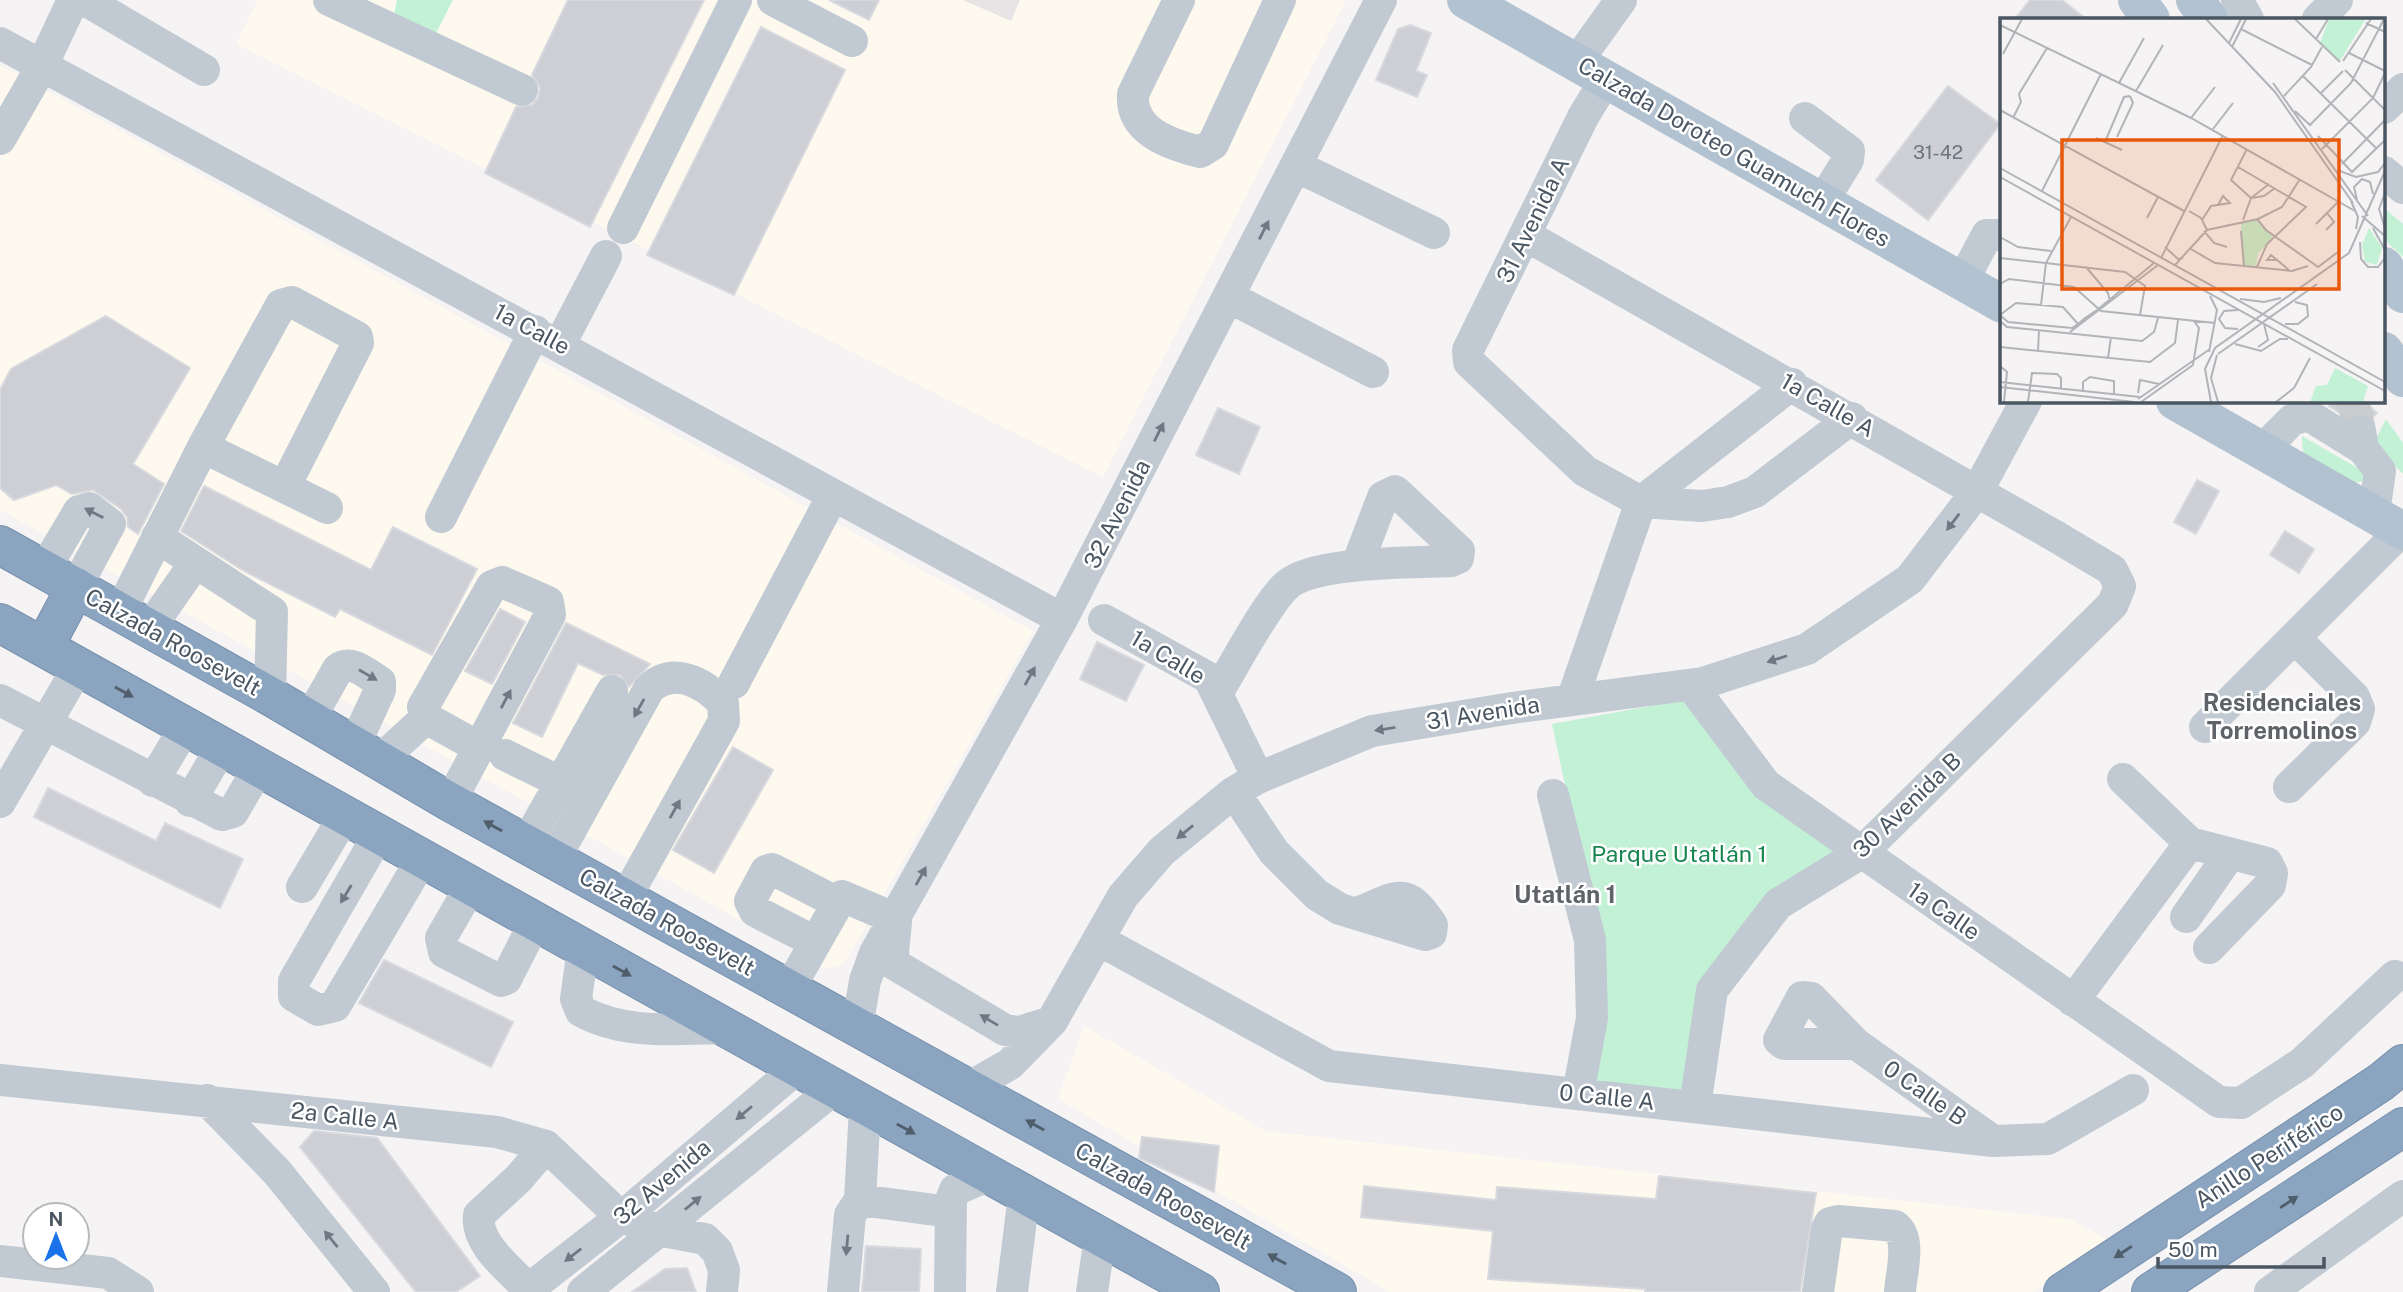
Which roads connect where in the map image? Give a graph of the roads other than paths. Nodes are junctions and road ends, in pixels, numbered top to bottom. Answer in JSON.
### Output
{"nodes":[{"id":1,"x":73,"y":0,"type":"edge"},
{"id":2,"x":85,"y":0,"type":"edge"},
{"id":3,"x":329,"y":0,"type":"edge"},
{"id":4,"x":736,"y":0,"type":"edge"},
{"id":5,"x":773,"y":0,"type":"edge"},
{"id":6,"x":1179,"y":0,"type":"edge"},
{"id":7,"x":1280,"y":0,"type":"edge"},
{"id":8,"x":1381,"y":0,"type":"edge"},
{"id":9,"x":1466,"y":0,"type":"edge"},
{"id":10,"x":1621,"y":0,"type":"edge"},
{"id":11,"x":2137,"y":0,"type":"edge"},
{"id":12,"x":2195,"y":0,"type":"edge"},
{"id":13,"x":2237,"y":0,"type":"edge"},
{"id":14,"x":2337,"y":0,"type":"edge"},
{"id":15,"x":378,"y":11,"type":"edge"},
{"id":16,"x":2150,"y":18,"type":"edge"},
{"id":17,"x":2207,"y":18,"type":"edge"},
{"id":18,"x":2247,"y":18,"type":"edge"},
{"id":19,"x":2319,"y":18,"type":"edge"},
{"id":20,"x":852,"y":41,"type":"dead end"},
{"id":21,"x":0,"y":43,"type":"edge"},
{"id":22,"x":42,"y":66,"type":"junction"},
{"id":23,"x":204,"y":70,"type":"dead end"},
{"id":24,"x":1591,"y":71,"type":"junction"},
{"id":25,"x":2403,"y":89,"type":"edge"},
{"id":26,"x":522,"y":90,"type":"dead end"},
{"id":27,"x":2386,"y":106,"type":"edge"},
{"id":28,"x":1805,"y":118,"type":"dead end"},
{"id":29,"x":0,"y":139,"type":"edge"},
{"id":30,"x":1296,"y":166,"type":"junction"},
{"id":31,"x":2386,"y":174,"type":"edge"},
{"id":32,"x":2403,"y":188,"type":"edge"},
{"id":33,"x":1822,"y":202,"type":"junction"},
{"id":34,"x":623,"y":229,"type":"dead end"},
{"id":35,"x":1434,"y":233,"type":"dead end"},
{"id":36,"x":2000,"y":235,"type":"edge"},
{"id":37,"x":1527,"y":236,"type":"junction"},
{"id":38,"x":606,"y":256,"type":"dead end"},
{"id":39,"x":2386,"y":262,"type":"edge"},
{"id":40,"x":2386,"y":269,"type":"edge"},
{"id":41,"x":2403,"y":277,"type":"edge"},
{"id":42,"x":1962,"y":282,"type":"junction"},
{"id":43,"x":2403,"y":294,"type":"edge"},
{"id":44,"x":1229,"y":297,"type":"junction"},
{"id":45,"x":2000,"y":303,"type":"edge"},
{"id":46,"x":547,"y":338,"type":"junction"},
{"id":47,"x":2386,"y":354,"type":"edge"},
{"id":48,"x":1373,"y":372,"type":"dead end"},
{"id":49,"x":2403,"y":378,"type":"edge"},
{"id":50,"x":1792,"y":384,"type":"junction"},
{"id":51,"x":2025,"y":402,"type":"edge"},
{"id":52,"x":2177,"y":402,"type":"edge"},
{"id":53,"x":2304,"y":408,"type":"edge"},
{"id":54,"x":1852,"y":418,"type":"junction"},
{"id":55,"x":204,"y":444,"type":"junction"},
{"id":56,"x":2262,"y":450,"type":"junction"},
{"id":57,"x":285,"y":486,"type":"junction"},
{"id":58,"x":1978,"y":490,"type":"junction"},
{"id":59,"x":833,"y":495,"type":"junction"},
{"id":60,"x":1641,"y":502,"type":"junction"},
{"id":61,"x":327,"y":508,"type":"dead end"},
{"id":62,"x":442,"y":517,"type":"dead end"},
{"id":63,"x":2393,"y":524,"type":"edge"},
{"id":64,"x":157,"y":537,"type":"junction"},
{"id":65,"x":0,"y":545,"type":"edge"},
{"id":66,"x":195,"y":563,"type":"junction"},
{"id":67,"x":1357,"y":565,"type":"dead end"},
{"id":68,"x":60,"y":579,"type":"junction"},
{"id":69,"x":2120,"y":586,"type":"joint"},
{"id":70,"x":1062,"y":619,"type":"junction"},
{"id":71,"x":135,"y":620,"type":"junction"},
{"id":72,"x":1104,"y":620,"type":"dead end"},
{"id":73,"x":0,"y":623,"type":"edge"},
{"id":74,"x":2296,"y":639,"type":"junction"},
{"id":75,"x":44,"y":647,"type":"junction"},
{"id":76,"x":79,"y":666,"type":"junction"},
{"id":77,"x":734,"y":683,"type":"dead end"},
{"id":78,"x":1691,"y":685,"type":"junction"},
{"id":79,"x":612,"y":691,"type":"dead end"},
{"id":80,"x":1217,"y":693,"type":"junction"},
{"id":81,"x":270,"y":696,"type":"junction"},
{"id":82,"x":0,"y":700,"type":"edge"},
{"id":83,"x":1572,"y":700,"type":"junction"},
{"id":84,"x":426,"y":718,"type":"junction"},
{"id":85,"x":309,"y":720,"type":"junction"},
{"id":86,"x":46,"y":722,"type":"junction"},
{"id":87,"x":186,"y":726,"type":"junction"},
{"id":88,"x":2205,"y":727,"type":"dead end"},
{"id":89,"x":222,"y":747,"type":"junction"},
{"id":90,"x":492,"y":752,"type":"junction"},
{"id":91,"x":366,"y":754,"type":"junction"},
{"id":92,"x":259,"y":767,"type":"junction"},
{"id":93,"x":2123,"y":779,"type":"dead end"},
{"id":94,"x":153,"y":781,"type":"junction"},
{"id":95,"x":561,"y":782,"type":"junction"},
{"id":96,"x":1246,"y":785,"type":"junction"},
{"id":97,"x":2289,"y":787,"type":"dead end"},
{"id":98,"x":1553,"y":795,"type":"dead end"},
{"id":99,"x":190,"y":801,"type":"junction"},
{"id":100,"x":0,"y":802,"type":"edge"},
{"id":101,"x":450,"y":802,"type":"junction"},
{"id":102,"x":345,"y":815,"type":"junction"},
{"id":103,"x":379,"y":835,"type":"junction"},
{"id":104,"x":2190,"y":843,"type":"junction"},
{"id":105,"x":540,"y":852,"type":"junction"},
{"id":106,"x":1861,"y":853,"type":"junction"},
{"id":107,"x":2230,"y":854,"type":"junction"},
{"id":108,"x":422,"y":859,"type":"junction"},
{"id":109,"x":471,"y":886,"type":"junction"},
{"id":110,"x":302,"y":887,"type":"dead end"},
{"id":111,"x":625,"y":899,"type":"junction"},
{"id":112,"x":836,"y":902,"type":"junction"},
{"id":113,"x":2186,"y":917,"type":"dead end"},
{"id":114,"x":896,"y":919,"type":"junction"},
{"id":115,"x":535,"y":922,"type":"junction"},
{"id":116,"x":1431,"y":933,"type":"dead end"},
{"id":117,"x":1099,"y":940,"type":"junction"},
{"id":118,"x":815,"y":942,"type":"junction"},
{"id":119,"x":2209,"y":948,"type":"dead end"},
{"id":120,"x":583,"y":949,"type":"junction"},
{"id":121,"x":2395,"y":976,"type":"dead end"},
{"id":122,"x":789,"y":989,"type":"junction"},
{"id":123,"x":2073,"y":1001,"type":"junction"},
{"id":124,"x":1052,"y":1021,"type":"junction"},
{"id":125,"x":857,"y":1027,"type":"junction"},
{"id":126,"x":724,"y":1028,"type":"junction"},
{"id":127,"x":1856,"y":1044,"type":"dead end"},
{"id":128,"x":2403,"y":1049,"type":"edge"},
{"id":129,"x":796,"y":1069,"type":"junction"},
{"id":130,"x":2392,"y":1073,"type":"edge"},
{"id":131,"x":0,"y":1080,"type":"edge"},
{"id":132,"x":968,"y":1088,"type":"junction"},
{"id":133,"x":2133,"y":1090,"type":"dead end"},
{"id":134,"x":1578,"y":1094,"type":"junction"},
{"id":135,"x":850,"y":1098,"type":"junction"},
{"id":136,"x":207,"y":1100,"type":"junction"},
{"id":137,"x":1695,"y":1107,"type":"junction"},
{"id":138,"x":318,"y":1114,"type":"junction"},
{"id":139,"x":2403,"y":1127,"type":"edge"},
{"id":140,"x":1993,"y":1141,"type":"junction"},
{"id":141,"x":546,"y":1146,"type":"junction"},
{"id":142,"x":278,"y":1172,"type":"junction"},
{"id":143,"x":989,"y":1175,"type":"junction"},
{"id":144,"x":1024,"y":1195,"type":"junction"},
{"id":145,"x":2403,"y":1196,"type":"edge"},
{"id":146,"x":860,"y":1200,"type":"junction"},
{"id":147,"x":950,"y":1212,"type":"junction"},
{"id":148,"x":621,"y":1217,"type":"junction"},
{"id":149,"x":658,"y":1230,"type":"junction"},
{"id":150,"x":1100,"y":1237,"type":"junction"},
{"id":151,"x":2211,"y":1253,"type":"junction"},
{"id":152,"x":0,"y":1261,"type":"edge"},
{"id":153,"x":1182,"y":1287,"type":"edge"},
{"id":154,"x":527,"y":1291,"type":"edge"},
{"id":155,"x":1015,"y":1291,"type":"edge"},
{"id":156,"x":138,"y":1292,"type":"edge"},
{"id":157,"x":374,"y":1292,"type":"edge"},
{"id":158,"x":583,"y":1292,"type":"edge"},
{"id":159,"x":722,"y":1292,"type":"edge"},
{"id":160,"x":844,"y":1292,"type":"edge"},
{"id":161,"x":950,"y":1292,"type":"edge"},
{"id":162,"x":1093,"y":1292,"type":"edge"},
{"id":163,"x":1337,"y":1292,"type":"edge"},
{"id":164,"x":1818,"y":1292,"type":"edge"},
{"id":165,"x":1900,"y":1292,"type":"edge"},
{"id":166,"x":2063,"y":1292,"type":"edge"},
{"id":167,"x":2151,"y":1292,"type":"edge"},
{"id":168,"x":2179,"y":1292,"type":"edge"},
{"id":169,"x":2270,"y":1292,"type":"edge"}],
"edges":[{"from":1,"to":22,"type":"street"},
{"from":2,"to":23,"type":"street"},
{"from":3,"to":15,"type":"street"},
{"from":4,"to":34,"type":"street"},
{"from":5,"to":20,"type":"street"},
{"from":6,"to":7,"type":"street"},
{"from":8,"to":30,"type":"street","name":"32 Avenida"},
{"from":9,"to":24,"type":"main road","name":"Calzada Doroteo Guamuch Flores"},
{"from":10,"to":24,"type":"street","name":"31 Avenida A"},
{"from":11,"to":16,"type":"main road"},
{"from":12,"to":17,"type":"main road"},
{"from":13,"to":18,"type":"street"},
{"from":14,"to":19,"type":"street"},
{"from":15,"to":26,"type":"street"},
{"from":21,"to":22,"type":"street","name":"1a Calle"},
{"from":22,"to":29,"type":"street"},
{"from":22,"to":46,"type":"street","name":"1a Calle"},
{"from":24,"to":33,"type":"main road","name":"Calzada Doroteo Guamuch Flores"},
{"from":24,"to":37,"type":"street","name":"31 Avenida A"},
{"from":25,"to":27,"type":"street"},
{"from":28,"to":33,"type":"street"},
{"from":30,"to":35,"type":"street"},
{"from":44,"to":30,"type":"street","name":"32 Avenida","one_way":true},
{"from":31,"to":32,"type":"street"},
{"from":33,"to":42,"type":"main road","name":"Calzada Doroteo Guamuch Flores"},
{"from":36,"to":42,"type":"street"},
{"from":37,"to":50,"type":"street","name":"1a Calle A"},
{"from":37,"to":60,"type":"street","name":"31 Avenida A"},
{"from":38,"to":46,"type":"street"},
{"from":39,"to":41,"type":"street"},
{"from":40,"to":43,"type":"main road"},
{"from":42,"to":45,"type":"main road","name":"Calzada Doroteo Guamuch Flores"},
{"from":44,"to":48,"type":"street"},
{"from":70,"to":44,"type":"street","name":"32 Avenida","one_way":true},
{"from":46,"to":59,"type":"street","name":"1a Calle"},
{"from":46,"to":62,"type":"street"},
{"from":47,"to":49,"type":"main road"},
{"from":50,"to":54,"type":"street","name":"1a Calle A"},
{"from":50,"to":60,"type":"street"},
{"from":51,"to":58,"type":"street","name":"31 Avenida"},
{"from":52,"to":56,"type":"main road"},
{"from":53,"to":56,"type":"street"},
{"from":53,"to":63,"type":"street"},
{"from":54,"to":58,"type":"street","name":"1a Calle A"},
{"from":54,"to":60,"type":"street"},
{"from":55,"to":57,"type":"street"},
{"from":55,"to":57,"type":"street"},
{"from":55,"to":64,"type":"street"},
{"from":56,"to":63,"type":"main road"},
{"from":57,"to":61,"type":"street"},
{"from":58,"to":69,"type":"street","name":"1a Calle A"},
{"from":58,"to":78,"type":"street","name":"31 Avenida","one_way":true},
{"from":59,"to":70,"type":"street","name":"1a Calle"},
{"from":59,"to":77,"type":"street"},
{"from":60,"to":83,"type":"street"},
{"from":63,"to":74,"type":"street"},
{"from":64,"to":66,"type":"street"},
{"from":71,"to":64,"type":"street","one_way":true},
{"from":65,"to":68,"type":"highway","name":"Calzada Roosevelt"},
{"from":66,"to":71,"type":"street"},
{"from":66,"to":81,"type":"street"},
{"from":67,"to":80,"type":"street"},
{"from":68,"to":71,"type":"highway","name":"Calzada Roosevelt"},
{"from":68,"to":75,"type":"highway"},
{"from":69,"to":106,"type":"street","name":"30 Avenida B"},
{"from":114,"to":70,"type":"street","name":"32 Avenida","one_way":true},
{"from":71,"to":81,"type":"highway","name":"Calzada Roosevelt"},
{"from":72,"to":80,"type":"street","name":"1a Calle"},
{"from":73,"to":75,"type":"highway"},
{"from":74,"to":88,"type":"street"},
{"from":74,"to":97,"type":"street"},
{"from":75,"to":76,"type":"highway"},
{"from":76,"to":86,"type":"street"},
{"from":76,"to":87,"type":"highway","one_way":true},
{"from":78,"to":83,"type":"street","name":"31 Avenida"},
{"from":78,"to":106,"type":"street","name":"1a Calle"},
{"from":79,"to":95,"type":"street"},
{"from":80,"to":96,"type":"street","name":"1a Calle"},
{"from":81,"to":85,"type":"highway","name":"Calzada Roosevelt"},
{"from":82,"to":86,"type":"street"},
{"from":83,"to":96,"type":"street","name":"31 Avenida","one_way":true},
{"from":84,"to":90,"type":"street"},
{"from":90,"to":84,"type":"street","one_way":true},
{"from":84,"to":91,"type":"street"},
{"from":85,"to":91,"type":"highway","name":"Calzada Roosevelt"},
{"from":85,"to":91,"type":"street","one_way":true},
{"from":86,"to":94,"type":"street"},
{"from":86,"to":100,"type":"street"},
{"from":87,"to":89,"type":"highway"},
{"from":87,"to":94,"type":"street"},
{"from":89,"to":92,"type":"highway"},
{"from":89,"to":99,"type":"street"},
{"from":90,"to":95,"type":"street"},
{"from":90,"to":101,"type":"street"},
{"from":91,"to":101,"type":"highway","name":"Calzada Roosevelt"},
{"from":92,"to":99,"type":"street"},
{"from":92,"to":102,"type":"highway"},
{"from":93,"to":104,"type":"street"},
{"from":94,"to":99,"type":"street"},
{"from":95,"to":105,"type":"street"},
{"from":96,"to":116,"type":"street"},
{"from":96,"to":117,"type":"street","name":"31 Avenida","one_way":true},
{"from":98,"to":134,"type":"street"},
{"from":105,"to":101,"type":"highway","name":"Calzada Roosevelt","one_way":true},
{"from":102,"to":103,"type":"highway"},
{"from":102,"to":110,"type":"street"},
{"from":103,"to":108,"type":"highway"},
{"from":103,"to":108,"type":"street","one_way":true},
{"from":104,"to":107,"type":"street"},
{"from":104,"to":123,"type":"street"},
{"from":105,"to":111,"type":"highway","name":"Calzada Roosevelt"},
{"from":111,"to":105,"type":"street","one_way":true},
{"from":106,"to":123,"type":"street","name":"1a Calle"},
{"from":106,"to":137,"type":"street","name":"30 Avenida B"},
{"from":107,"to":113,"type":"street"},
{"from":107,"to":119,"type":"street"},
{"from":108,"to":109,"type":"highway"},
{"from":109,"to":115,"type":"highway"},
{"from":109,"to":115,"type":"street"},
{"from":111,"to":122,"type":"highway","name":"Calzada Roosevelt"},
{"from":112,"to":114,"type":"street"},
{"from":112,"to":118,"type":"street"},
{"from":112,"to":118,"type":"street"},
{"from":124,"to":114,"type":"street","one_way":true},
{"from":114,"to":125,"type":"street","name":"32 Avenida"},
{"from":115,"to":120,"type":"highway"},
{"from":117,"to":124,"type":"street","name":"31 Avenida"},
{"from":117,"to":134,"type":"street","name":"0 Calle A"},
{"from":118,"to":122,"type":"street"},
{"from":120,"to":126,"type":"highway","one_way":true},
{"from":120,"to":126,"type":"street"},
{"from":121,"to":123,"type":"street","name":"1a Calle"},
{"from":122,"to":125,"type":"highway","name":"Calzada Roosevelt"},
{"from":124,"to":132,"type":"street","name":"31 Avenida"},
{"from":125,"to":132,"type":"highway","name":"Calzada Roosevelt"},
{"from":126,"to":129,"type":"highway"},
{"from":127,"to":140,"type":"street","name":"0 Calle B"},
{"from":128,"to":130,"type":"highway"},
{"from":129,"to":135,"type":"highway"},
{"from":129,"to":148,"type":"street","name":"32 Avenida","one_way":true},
{"from":130,"to":166,"type":"highway","name":"Anillo Periférico","one_way":true},
{"from":131,"to":136,"type":"street","name":"2a Calle A"},
{"from":163,"to":132,"type":"highway","name":"Calzada Roosevelt","one_way":true},
{"from":133,"to":140,"type":"street","name":"0 Calle A"},
{"from":134,"to":137,"type":"street","name":"0 Calle A"},
{"from":135,"to":143,"type":"highway","one_way":true},
{"from":135,"to":146,"type":"street"},
{"from":149,"to":135,"type":"street","name":"32 Avenida","one_way":true},
{"from":136,"to":138,"type":"street","name":"2a Calle A"},
{"from":136,"to":142,"type":"street"},
{"from":137,"to":140,"type":"street","name":"0 Calle A"},
{"from":138,"to":141,"type":"street","name":"2a Calle A"},
{"from":138,"to":142,"type":"street"},
{"from":151,"to":139,"type":"highway","one_way":true},
{"from":141,"to":148,"type":"street","name":"2a Calle A"},
{"from":141,"to":154,"type":"street"},
{"from":157,"to":142,"type":"street","one_way":true},
{"from":143,"to":144,"type":"highway"},
{"from":143,"to":147,"type":"street"},
{"from":144,"to":150,"type":"highway"},
{"from":144,"to":155,"type":"street"},
{"from":145,"to":169,"type":"street"},
{"from":146,"to":147,"type":"street"},
{"from":146,"to":160,"type":"street","one_way":true},
{"from":147,"to":161,"type":"street"},
{"from":148,"to":149,"type":"street","name":"2a Calle A"},
{"from":148,"to":154,"type":"street","name":"32 Avenida","one_way":true},
{"from":149,"to":158,"type":"street","name":"32 Avenida"},
{"from":149,"to":159,"type":"street","name":"2a Calle A"},
{"from":150,"to":153,"type":"highway"},
{"from":150,"to":162,"type":"street"},
{"from":151,"to":167,"type":"highway"},
{"from":151,"to":168,"type":"highway"},
{"from":152,"to":156,"type":"street"},
{"from":164,"to":165,"type":"street"}]}
